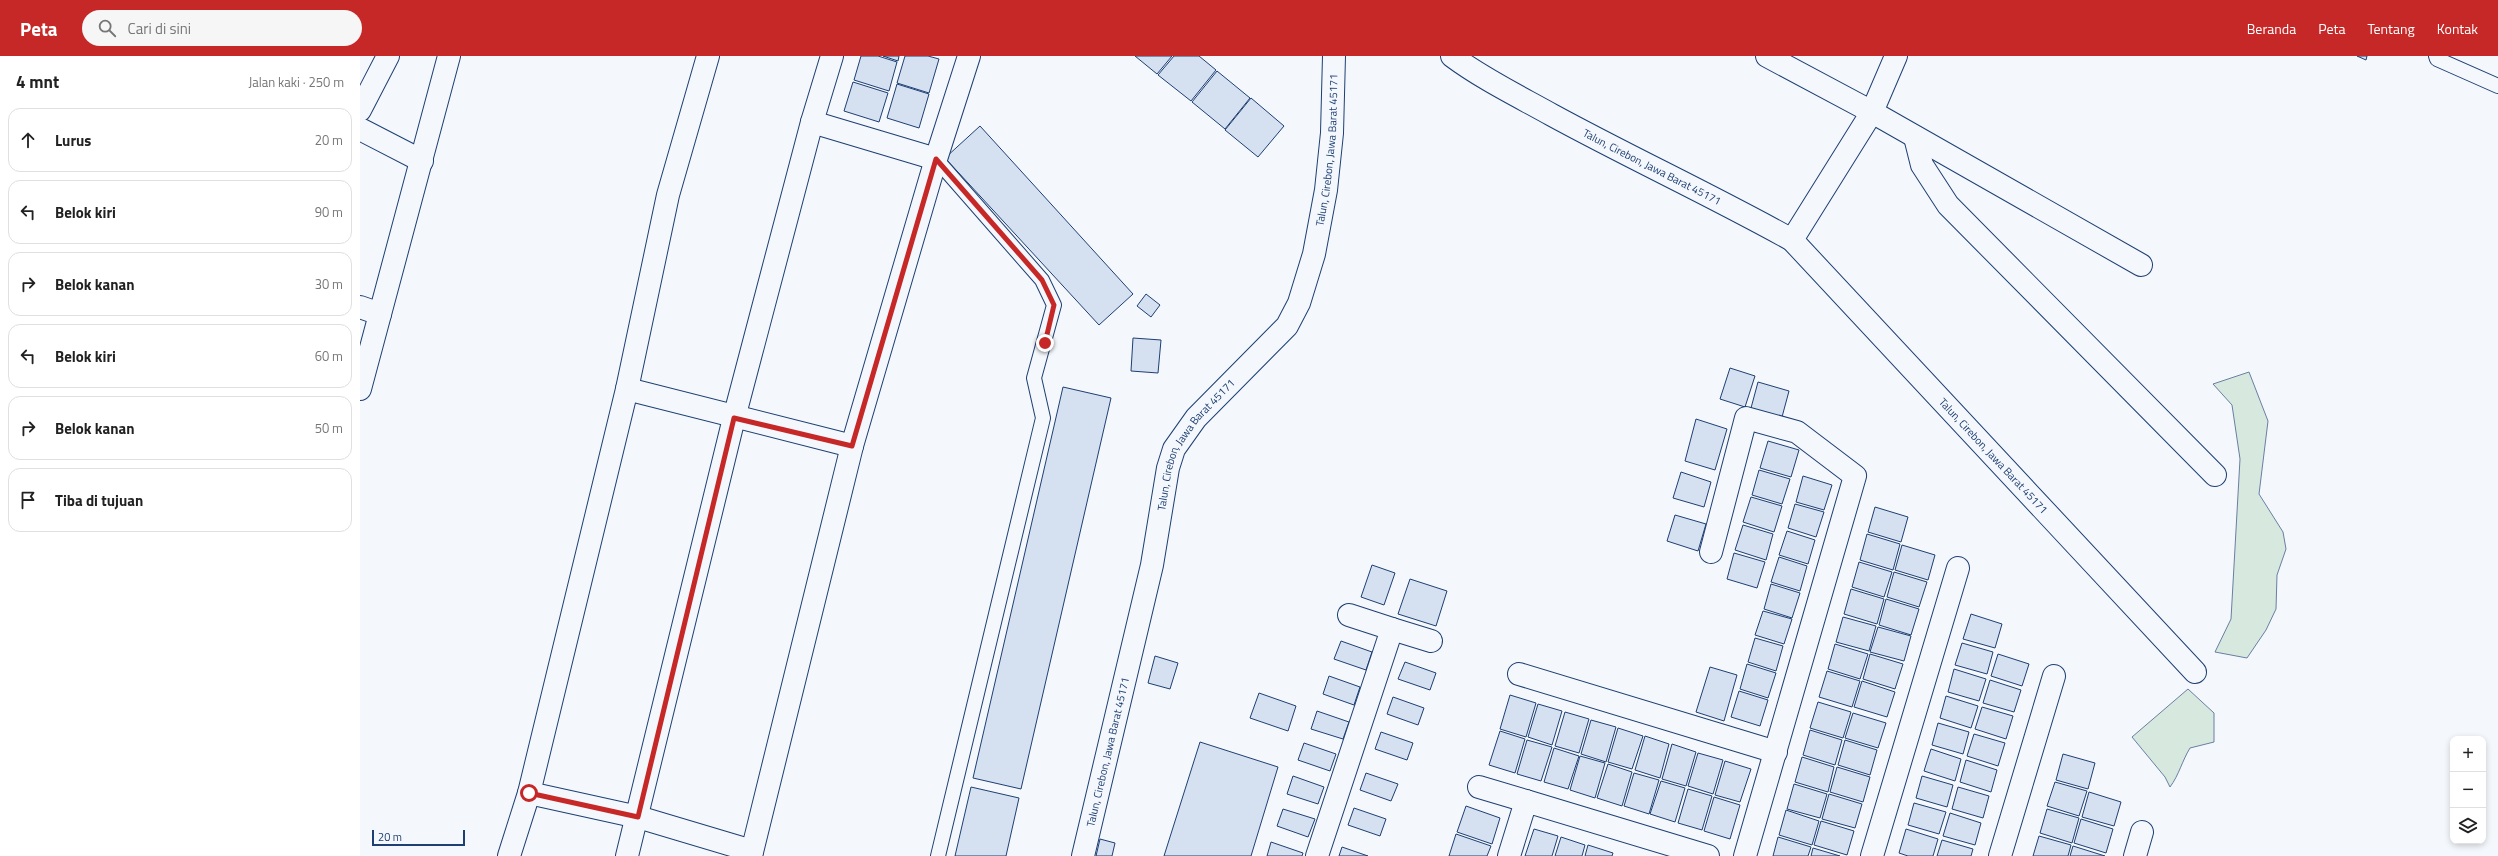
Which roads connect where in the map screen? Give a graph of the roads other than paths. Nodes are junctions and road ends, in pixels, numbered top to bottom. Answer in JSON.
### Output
{"nodes":[{"id":1,"x":388,"y":56,"type":"edge"},
{"id":2,"x":449,"y":56,"type":"edge"},
{"id":3,"x":708,"y":56,"type":"edge"},
{"id":4,"x":832,"y":56,"type":"edge"},
{"id":5,"x":969,"y":56,"type":"edge"},
{"id":6,"x":1334,"y":56,"type":"edge"},
{"id":7,"x":1452,"y":56,"type":"edge"},
{"id":8,"x":1767,"y":56,"type":"edge"},
{"id":9,"x":1896,"y":56,"type":"edge"},
{"id":10,"x":2436,"y":56,"type":"edge"},
{"id":11,"x":2498,"y":86,"type":"edge"},
{"id":12,"x":360,"y":110,"type":"edge"},
{"id":13,"x":1872,"y":112,"type":"junction"},
{"id":14,"x":812,"y":122,"type":"junction"},
{"id":15,"x":360,"y":129,"type":"edge"},
{"id":16,"x":1915,"y":137,"type":"junction"},
{"id":17,"x":936,"y":159,"type":"junction"},
{"id":18,"x":422,"y":161,"type":"junction"},
{"id":19,"x":1792,"y":240,"type":"junction"},
{"id":20,"x":2141,"y":265,"type":"dead end"},
{"id":21,"x":360,"y":307,"type":"edge"},
{"id":22,"x":380,"y":314,"type":"junction"},
{"id":23,"x":360,"y":389,"type":"edge"},
{"id":24,"x":627,"y":389,"type":"junction"},
{"id":25,"x":734,"y":418,"type":"junction"},
{"id":26,"x":852,"y":446,"type":"junction"},
{"id":27,"x":2215,"y":475,"type":"dead end"},
{"id":28,"x":1711,"y":552,"type":"dead end"},
{"id":29,"x":1958,"y":568,"type":"dead end"},
{"id":30,"x":1349,"y":615,"type":"dead end"},
{"id":31,"x":1392,"y":629,"type":"junction"},
{"id":32,"x":1431,"y":641,"type":"dead end"},
{"id":33,"x":2195,"y":672,"type":"dead end"},
{"id":34,"x":1519,"y":674,"type":"dead end"},
{"id":35,"x":2054,"y":676,"type":"dead end"},
{"id":36,"x":1776,"y":752,"type":"junction"},
{"id":37,"x":1479,"y":787,"type":"dead end"},
{"id":38,"x":529,"y":793,"type":"junction"},
{"id":39,"x":1526,"y":801,"type":"junction"},
{"id":40,"x":638,"y":817,"type":"junction"},
{"id":41,"x":2142,"y":832,"type":"dead end"},
{"id":42,"x":752,"y":854,"type":"edge"},
{"id":43,"x":510,"y":856,"type":"edge"},
{"id":44,"x":627,"y":856,"type":"edge"},
{"id":45,"x":938,"y":856,"type":"edge"},
{"id":46,"x":1083,"y":856,"type":"edge"},
{"id":47,"x":1317,"y":856,"type":"edge"},
{"id":48,"x":1509,"y":856,"type":"edge"},
{"id":49,"x":1708,"y":856,"type":"edge"},
{"id":50,"x":1745,"y":856,"type":"edge"},
{"id":51,"x":1872,"y":856,"type":"edge"},
{"id":52,"x":2000,"y":856,"type":"edge"},
{"id":53,"x":2135,"y":856,"type":"edge"}],
"edges":[{"from":1,"to":12,"type":"street"},
{"from":2,"to":18,"type":"street"},
{"from":3,"to":24,"type":"street"},
{"from":4,"to":14,"type":"street"},
{"from":5,"to":17,"type":"street"},
{"from":6,"to":46,"type":"street","name":"Talun, Cirebon, Jawa Barat 45171"},
{"from":7,"to":19,"type":"street","name":"Talun, Cirebon, Jawa Barat 45171"},
{"from":8,"to":13,"type":"street"},
{"from":9,"to":13,"type":"street"},
{"from":10,"to":11,"type":"lane"},
{"from":13,"to":16,"type":"street"},
{"from":13,"to":19,"type":"street"},
{"from":14,"to":17,"type":"street"},
{"from":14,"to":25,"type":"street"},
{"from":15,"to":18,"type":"street"},
{"from":16,"to":20,"type":"street"},
{"from":16,"to":27,"type":"street"},
{"from":17,"to":26,"type":"street"},
{"from":17,"to":45,"type":"lane"},
{"from":18,"to":22,"type":"street"},
{"from":19,"to":33,"type":"street","name":"Talun, Cirebon, Jawa Barat 45171"},
{"from":21,"to":22,"type":"street"},
{"from":22,"to":23,"type":"street"},
{"from":24,"to":25,"type":"street"},
{"from":24,"to":38,"type":"street"},
{"from":25,"to":26,"type":"street"},
{"from":25,"to":40,"type":"street"},
{"from":26,"to":42,"type":"street"},
{"from":28,"to":36,"type":"street"},
{"from":29,"to":51,"type":"street"},
{"from":30,"to":31,"type":"street"},
{"from":31,"to":32,"type":"street"},
{"from":31,"to":47,"type":"street"},
{"from":34,"to":36,"type":"street"},
{"from":35,"to":52,"type":"street"},
{"from":36,"to":50,"type":"street"},
{"from":37,"to":39,"type":"street"},
{"from":38,"to":40,"type":"street"},
{"from":38,"to":43,"type":"street"},
{"from":39,"to":48,"type":"street"},
{"from":39,"to":49,"type":"street"},
{"from":40,"to":42,"type":"street"},
{"from":40,"to":44,"type":"street"},
{"from":41,"to":53,"type":"street"}]}
